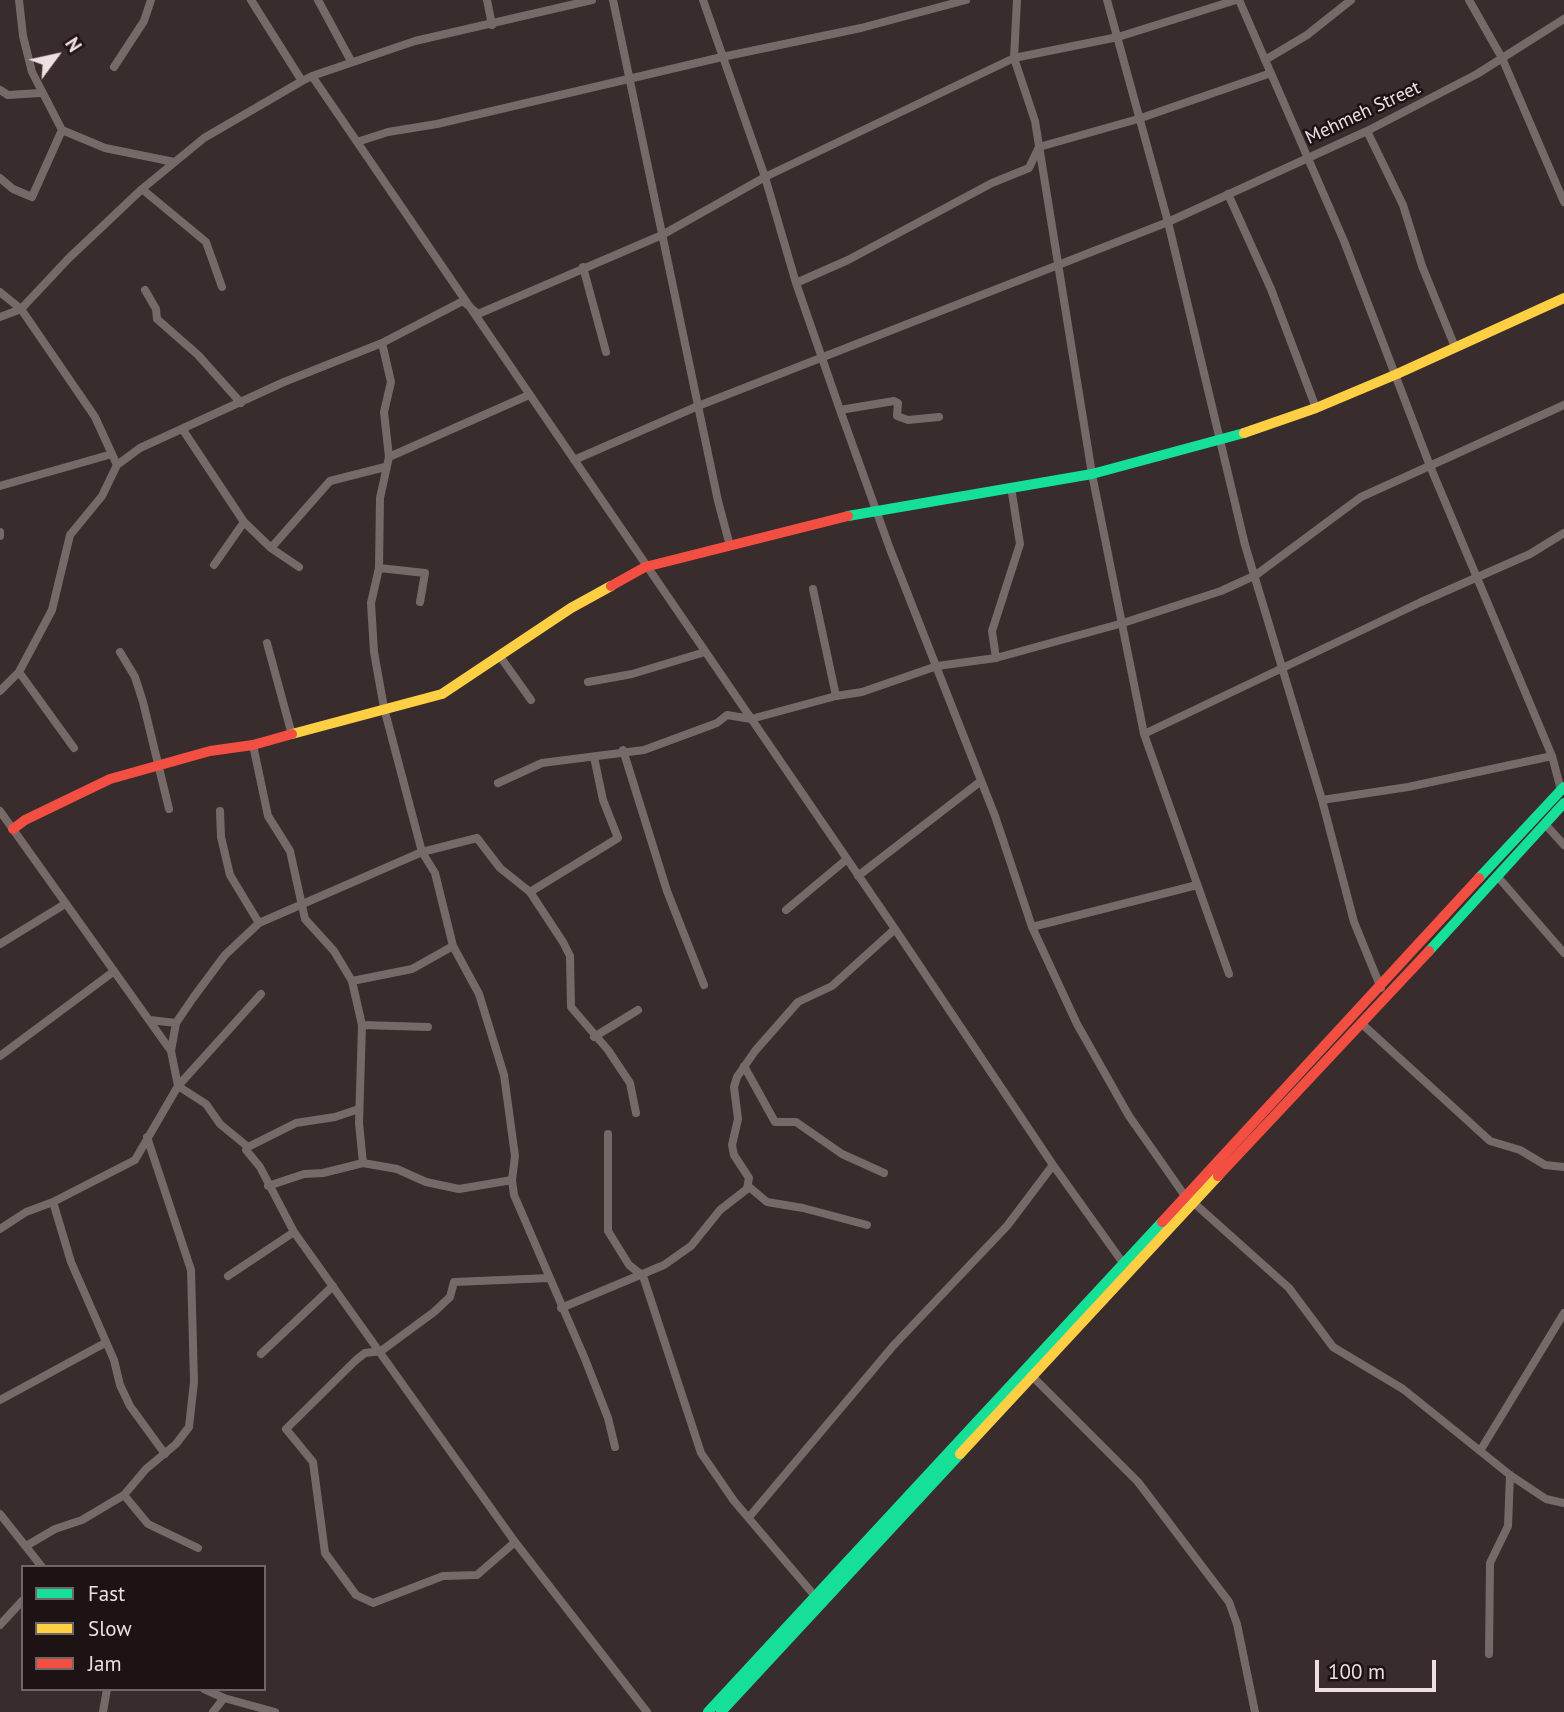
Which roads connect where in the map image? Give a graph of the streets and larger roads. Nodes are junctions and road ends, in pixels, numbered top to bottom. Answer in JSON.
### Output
{"nodes":[{"id":1,"x":19,"y":0,"type":"edge"},
{"id":2,"x":151,"y":0,"type":"edge"},
{"id":3,"x":251,"y":0,"type":"edge"},
{"id":4,"x":318,"y":0,"type":"edge"},
{"id":5,"x":487,"y":0,"type":"edge"},
{"id":6,"x":592,"y":0,"type":"edge"},
{"id":7,"x":613,"y":0,"type":"edge"},
{"id":8,"x":703,"y":0,"type":"edge"},
{"id":9,"x":966,"y":0,"type":"edge"},
{"id":10,"x":1017,"y":0,"type":"edge"},
{"id":11,"x":1108,"y":0,"type":"edge"},
{"id":12,"x":1238,"y":0,"type":"edge"},
{"id":13,"x":1351,"y":0,"type":"edge"},
{"id":14,"x":1469,"y":0,"type":"edge"},
{"id":15,"x":1564,"y":19,"type":"edge"},
{"id":16,"x":492,"y":24,"type":"junction"},
{"id":17,"x":1118,"y":37,"type":"junction"},
{"id":18,"x":722,"y":57,"type":"junction"},
{"id":19,"x":1014,"y":58,"type":"junction"},
{"id":20,"x":1502,"y":58,"type":"junction"},
{"id":21,"x":1265,"y":60,"type":"junction"},
{"id":22,"x":351,"y":61,"type":"junction"},
{"id":23,"x":114,"y":67,"type":"dead end"},
{"id":24,"x":1271,"y":73,"type":"junction"},
{"id":25,"x":312,"y":76,"type":"junction"},
{"id":26,"x":302,"y":81,"type":"junction"},
{"id":27,"x":630,"y":81,"type":"junction"},
{"id":28,"x":0,"y":90,"type":"edge"},
{"id":29,"x":40,"y":93,"type":"junction"},
{"id":30,"x":1138,"y":119,"type":"junction"},
{"id":31,"x":62,"y":130,"type":"junction"},
{"id":32,"x":1367,"y":131,"type":"junction"},
{"id":33,"x":357,"y":142,"type":"junction"},
{"id":34,"x":1039,"y":147,"type":"junction"},
{"id":35,"x":1306,"y":157,"type":"junction"},
{"id":36,"x":174,"y":162,"type":"junction"},
{"id":37,"x":765,"y":177,"type":"junction"},
{"id":38,"x":0,"y":178,"type":"edge"},
{"id":39,"x":142,"y":189,"type":"junction"},
{"id":40,"x":1228,"y":194,"type":"junction"},
{"id":41,"x":1564,"y":202,"type":"edge"},
{"id":42,"x":1168,"y":222,"type":"junction"},
{"id":43,"x":662,"y":235,"type":"junction"},
{"id":44,"x":1057,"y":264,"type":"junction"},
{"id":45,"x":583,"y":267,"type":"junction"},
{"id":46,"x":796,"y":283,"type":"junction"},
{"id":47,"x":222,"y":287,"type":"dead end"},
{"id":48,"x":145,"y":290,"type":"dead end"},
{"id":49,"x":0,"y":292,"type":"edge"},
{"id":50,"x":1564,"y":298,"type":"edge"},
{"id":51,"x":463,"y":301,"type":"junction"},
{"id":52,"x":21,"y":309,"type":"junction"},
{"id":53,"x":0,"y":317,"type":"edge"},
{"id":54,"x":382,"y":343,"type":"junction"},
{"id":55,"x":1455,"y":347,"type":"junction"},
{"id":56,"x":606,"y":352,"type":"dead end"},
{"id":57,"x":822,"y":359,"type":"junction"},
{"id":58,"x":1397,"y":374,"type":"junction"},
{"id":59,"x":530,"y":395,"type":"junction"},
{"id":60,"x":241,"y":403,"type":"junction"},
{"id":61,"x":1564,"y":405,"type":"edge"},
{"id":62,"x":698,"y":406,"type":"junction"},
{"id":63,"x":1316,"y":408,"type":"junction"},
{"id":64,"x":840,"y":410,"type":"junction"},
{"id":65,"x":939,"y":417,"type":"dead end"},
{"id":66,"x":183,"y":430,"type":"junction"},
{"id":67,"x":1220,"y":441,"type":"junction"},
{"id":68,"x":112,"y":454,"type":"junction"},
{"id":69,"x":389,"y":457,"type":"junction"},
{"id":70,"x":574,"y":460,"type":"junction"},
{"id":71,"x":117,"y":465,"type":"junction"},
{"id":72,"x":1430,"y":466,"type":"junction"},
{"id":73,"x":386,"y":467,"type":"junction"},
{"id":74,"x":1092,"y":474,"type":"junction"},
{"id":75,"x":0,"y":486,"type":"edge"},
{"id":76,"x":1011,"y":486,"type":"junction"},
{"id":77,"x":876,"y":509,"type":"junction"},
{"id":78,"x":244,"y":522,"type":"junction"},
{"id":79,"x":1564,"y":533,"type":"edge"},
{"id":80,"x":730,"y":546,"type":"junction"},
{"id":81,"x":271,"y":548,"type":"junction"},
{"id":82,"x":214,"y":565,"type":"dead end"},
{"id":83,"x":645,"y":566,"type":"junction"},
{"id":84,"x":299,"y":567,"type":"dead end"},
{"id":85,"x":379,"y":568,"type":"junction"},
{"id":86,"x":1256,"y":575,"type":"junction"},
{"id":87,"x":1476,"y":577,"type":"junction"},
{"id":88,"x":813,"y":589,"type":"dead end"},
{"id":89,"x":420,"y":602,"type":"dead end"},
{"id":90,"x":1124,"y":623,"type":"junction"},
{"id":91,"x":267,"y":643,"type":"dead end"},
{"id":92,"x":120,"y":652,"type":"dead end"},
{"id":93,"x":705,"y":652,"type":"junction"},
{"id":94,"x":499,"y":655,"type":"junction"},
{"id":95,"x":996,"y":658,"type":"junction"},
{"id":96,"x":937,"y":666,"type":"junction"},
{"id":97,"x":1283,"y":669,"type":"junction"},
{"id":98,"x":19,"y":672,"type":"junction"},
{"id":99,"x":588,"y":682,"type":"dead end"},
{"id":100,"x":0,"y":691,"type":"edge"},
{"id":101,"x":836,"y":696,"type":"junction"},
{"id":102,"x":531,"y":700,"type":"dead end"},
{"id":103,"x":384,"y":708,"type":"junction"},
{"id":104,"x":751,"y":719,"type":"junction"},
{"id":105,"x":1144,"y":734,"type":"junction"},
{"id":106,"x":292,"y":735,"type":"junction"},
{"id":107,"x":253,"y":746,"type":"junction"},
{"id":108,"x":74,"y":748,"type":"dead end"},
{"id":109,"x":623,"y":750,"type":"junction"},
{"id":110,"x":1552,"y":756,"type":"junction"},
{"id":111,"x":594,"y":757,"type":"junction"},
{"id":112,"x":158,"y":765,"type":"junction"},
{"id":113,"x":1560,"y":769,"type":"edge"},
{"id":114,"x":981,"y":781,"type":"junction"},
{"id":115,"x":498,"y":783,"type":"dead end"},
{"id":116,"x":1562,"y":789,"type":"edge"},
{"id":117,"x":1322,"y":800,"type":"junction"},
{"id":118,"x":1564,"y":803,"type":"edge"},
{"id":119,"x":169,"y":809,"type":"dead end"},
{"id":120,"x":220,"y":811,"type":"dead end"},
{"id":121,"x":2,"y":814,"type":"edge"},
{"id":122,"x":24,"y":820,"type":"junction"},
{"id":123,"x":1545,"y":824,"type":"junction"},
{"id":124,"x":13,"y":830,"type":"junction"},
{"id":125,"x":1564,"y":845,"type":"edge"},
{"id":126,"x":422,"y":852,"type":"junction"},
{"id":127,"x":847,"y":859,"type":"junction"},
{"id":128,"x":858,"y":876,"type":"junction"},
{"id":129,"x":1498,"y":877,"type":"junction"},
{"id":130,"x":1197,"y":885,"type":"junction"},
{"id":131,"x":530,"y":892,"type":"junction"},
{"id":132,"x":303,"y":903,"type":"junction"},
{"id":133,"x":65,"y":904,"type":"junction"},
{"id":134,"x":786,"y":909,"type":"dead end"},
{"id":135,"x":259,"y":923,"type":"junction"},
{"id":136,"x":1032,"y":927,"type":"junction"},
{"id":137,"x":895,"y":929,"type":"junction"},
{"id":138,"x":0,"y":944,"type":"edge"},
{"id":139,"x":453,"y":946,"type":"junction"},
{"id":140,"x":1564,"y":953,"type":"edge"},
{"id":141,"x":113,"y":972,"type":"junction"},
{"id":142,"x":1229,"y":974,"type":"dead end"},
{"id":143,"x":352,"y":981,"type":"junction"},
{"id":144,"x":704,"y":985,"type":"dead end"},
{"id":145,"x":1381,"y":988,"type":"junction"},
{"id":146,"x":261,"y":994,"type":"dead end"},
{"id":147,"x":638,"y":1010,"type":"dead end"},
{"id":148,"x":150,"y":1020,"type":"junction"},
{"id":149,"x":176,"y":1023,"type":"junction"},
{"id":150,"x":1362,"y":1024,"type":"junction"},
{"id":151,"x":362,"y":1026,"type":"junction"},
{"id":152,"x":428,"y":1027,"type":"dead end"},
{"id":153,"x":594,"y":1037,"type":"junction"},
{"id":154,"x":171,"y":1051,"type":"junction"},
{"id":155,"x":0,"y":1056,"type":"edge"},
{"id":156,"x":744,"y":1066,"type":"junction"},
{"id":157,"x":178,"y":1086,"type":"junction"},
{"id":158,"x":359,"y":1110,"type":"junction"},
{"id":159,"x":636,"y":1113,"type":"dead end"},
{"id":160,"x":608,"y":1133,"type":"dead end"},
{"id":161,"x":147,"y":1137,"type":"junction"},
{"id":162,"x":248,"y":1147,"type":"junction"},
{"id":163,"x":363,"y":1163,"type":"junction"},
{"id":164,"x":1224,"y":1164,"type":"junction"},
{"id":165,"x":1053,"y":1165,"type":"junction"},
{"id":166,"x":1564,"y":1167,"type":"edge"},
{"id":167,"x":884,"y":1173,"type":"dead end"},
{"id":168,"x":512,"y":1180,"type":"junction"},
{"id":169,"x":268,"y":1186,"type":"junction"},
{"id":170,"x":748,"y":1186,"type":"junction"},
{"id":171,"x":1189,"y":1200,"type":"junction"},
{"id":172,"x":53,"y":1202,"type":"junction"},
{"id":173,"x":0,"y":1216,"type":"edge"},
{"id":174,"x":867,"y":1225,"type":"dead end"},
{"id":175,"x":3,"y":1226,"type":"edge"},
{"id":176,"x":294,"y":1232,"type":"junction"},
{"id":177,"x":1123,"y":1263,"type":"junction"},
{"id":178,"x":228,"y":1276,"type":"dead end"},
{"id":179,"x":643,"y":1276,"type":"junction"},
{"id":180,"x":549,"y":1278,"type":"junction"},
{"id":181,"x":333,"y":1286,"type":"junction"},
{"id":182,"x":561,"y":1308,"type":"junction"},
{"id":183,"x":1564,"y":1313,"type":"edge"},
{"id":184,"x":105,"y":1343,"type":"junction"},
{"id":185,"x":382,"y":1351,"type":"junction"},
{"id":186,"x":261,"y":1354,"type":"dead end"},
{"id":187,"x":1032,"y":1376,"type":"junction"},
{"id":188,"x":0,"y":1400,"type":"edge"},
{"id":189,"x":615,"y":1447,"type":"dead end"},
{"id":190,"x":1480,"y":1451,"type":"junction"},
{"id":191,"x":165,"y":1454,"type":"junction"},
{"id":192,"x":1510,"y":1475,"type":"junction"},
{"id":193,"x":124,"y":1495,"type":"junction"},
{"id":194,"x":1564,"y":1503,"type":"edge"},
{"id":195,"x":0,"y":1514,"type":"edge"},
{"id":196,"x":750,"y":1516,"type":"junction"},
{"id":197,"x":515,"y":1542,"type":"junction"},
{"id":198,"x":26,"y":1546,"type":"junction"},
{"id":199,"x":198,"y":1548,"type":"dead end"},
{"id":200,"x":40,"y":1565,"type":"edge"},
{"id":201,"x":814,"y":1595,"type":"junction"},
{"id":202,"x":21,"y":1602,"type":"edge"},
{"id":203,"x":0,"y":1625,"type":"edge"},
{"id":204,"x":1489,"y":1654,"type":"dead end"},
{"id":205,"x":107,"y":1691,"type":"edge"},
{"id":206,"x":208,"y":1691,"type":"edge"},
{"id":207,"x":224,"y":1698,"type":"junction"},
{"id":208,"x":726,"y":1700,"type":"junction"},
{"id":209,"x":103,"y":1712,"type":"edge"},
{"id":210,"x":213,"y":1712,"type":"edge"},
{"id":211,"x":275,"y":1712,"type":"edge"},
{"id":212,"x":647,"y":1712,"type":"edge"},
{"id":213,"x":708,"y":1712,"type":"edge"},
{"id":214,"x":721,"y":1712,"type":"edge"},
{"id":215,"x":1255,"y":1712,"type":"edge"}],
"edges":[{"from":1,"to":29,"type":"street"},
{"from":2,"to":23,"type":"street"},
{"from":3,"to":26,"type":"street"},
{"from":4,"to":22,"type":"street"},
{"from":5,"to":16,"type":"street"},
{"from":6,"to":16,"type":"street"},
{"from":7,"to":27,"type":"street"},
{"from":8,"to":18,"type":"street"},
{"from":9,"to":18,"type":"street"},
{"from":10,"to":19,"type":"street"},
{"from":11,"to":17,"type":"street"},
{"from":12,"to":17,"type":"street"},
{"from":12,"to":21,"type":"street"},
{"from":13,"to":21,"type":"street"},
{"from":14,"to":20,"type":"street"},
{"from":15,"to":20,"type":"street","name":"Mehmeh Street"},
{"from":16,"to":22,"type":"street"},
{"from":17,"to":19,"type":"street"},
{"from":17,"to":30,"type":"street"},
{"from":18,"to":27,"type":"street"},
{"from":18,"to":37,"type":"street"},
{"from":19,"to":34,"type":"street"},
{"from":19,"to":37,"type":"street"},
{"from":20,"to":32,"type":"street","name":"Mehmeh Street"},
{"from":20,"to":41,"type":"street"},
{"from":21,"to":24,"type":"street"},
{"from":22,"to":25,"type":"street"},
{"from":24,"to":30,"type":"street"},
{"from":24,"to":35,"type":"street"},
{"from":25,"to":26,"type":"street"},
{"from":25,"to":33,"type":"street"},
{"from":26,"to":36,"type":"street"},
{"from":27,"to":33,"type":"street"},
{"from":27,"to":43,"type":"street"},
{"from":28,"to":29,"type":"street"},
{"from":29,"to":31,"type":"street"},
{"from":30,"to":34,"type":"street"},
{"from":30,"to":42,"type":"street"},
{"from":31,"to":36,"type":"street"},
{"from":31,"to":38,"type":"street"},
{"from":32,"to":35,"type":"street","name":"Mehmeh Street"},
{"from":32,"to":55,"type":"street"},
{"from":33,"to":51,"type":"street"},
{"from":34,"to":44,"type":"street"},
{"from":34,"to":46,"type":"street"},
{"from":35,"to":40,"type":"street","name":"Mehmeh Street"},
{"from":35,"to":58,"type":"street"},
{"from":36,"to":39,"type":"street"},
{"from":37,"to":43,"type":"street"},
{"from":37,"to":46,"type":"street"},
{"from":39,"to":47,"type":"street"},
{"from":39,"to":52,"type":"street"},
{"from":40,"to":42,"type":"street","name":"Mehmeh Street"},
{"from":40,"to":63,"type":"street"},
{"from":42,"to":44,"type":"street","name":"Mehmeh Street"},
{"from":42,"to":67,"type":"street"},
{"from":43,"to":45,"type":"street"},
{"from":43,"to":62,"type":"street"},
{"from":44,"to":57,"type":"street","name":"Mehmeh Street"},
{"from":44,"to":74,"type":"street"},
{"from":45,"to":51,"type":"street"},
{"from":45,"to":56,"type":"street"},
{"from":46,"to":57,"type":"street"},
{"from":48,"to":60,"type":"street"},
{"from":49,"to":52,"type":"street"},
{"from":50,"to":55,"type":"street"},
{"from":51,"to":54,"type":"street"},
{"from":51,"to":59,"type":"street"},
{"from":52,"to":53,"type":"street"},
{"from":52,"to":68,"type":"street"},
{"from":54,"to":60,"type":"street"},
{"from":54,"to":69,"type":"street"},
{"from":55,"to":58,"type":"street"},
{"from":57,"to":62,"type":"street","name":"Mehmeh Street"},
{"from":57,"to":64,"type":"street"},
{"from":58,"to":63,"type":"street"},
{"from":58,"to":72,"type":"street"},
{"from":59,"to":69,"type":"street"},
{"from":59,"to":70,"type":"street"},
{"from":60,"to":66,"type":"street"},
{"from":61,"to":72,"type":"street"},
{"from":62,"to":70,"type":"street","name":"Mehmeh Street"},
{"from":62,"to":80,"type":"street"},
{"from":63,"to":67,"type":"street"},
{"from":64,"to":65,"type":"street"},
{"from":64,"to":77,"type":"street"},
{"from":66,"to":71,"type":"street"},
{"from":66,"to":78,"type":"street"},
{"from":67,"to":74,"type":"street"},
{"from":67,"to":86,"type":"street"},
{"from":68,"to":71,"type":"street"},
{"from":68,"to":75,"type":"street"},
{"from":69,"to":73,"type":"street"},
{"from":70,"to":83,"type":"street"},
{"from":71,"to":98,"type":"street"},
{"from":72,"to":86,"type":"street"},
{"from":72,"to":87,"type":"street"},
{"from":73,"to":81,"type":"street"},
{"from":73,"to":85,"type":"street"},
{"from":74,"to":76,"type":"street"},
{"from":74,"to":90,"type":"street"},
{"from":76,"to":77,"type":"street"},
{"from":76,"to":95,"type":"street"},
{"from":77,"to":80,"type":"street"},
{"from":77,"to":96,"type":"street"},
{"from":78,"to":81,"type":"street"},
{"from":78,"to":82,"type":"street"},
{"from":79,"to":87,"type":"street"},
{"from":80,"to":83,"type":"street"},
{"from":81,"to":84,"type":"street"},
{"from":83,"to":93,"type":"street"},
{"from":83,"to":94,"type":"street"},
{"from":85,"to":89,"type":"street"},
{"from":85,"to":103,"type":"street"},
{"from":86,"to":90,"type":"street"},
{"from":86,"to":97,"type":"street"},
{"from":87,"to":97,"type":"street"},
{"from":87,"to":110,"type":"street"},
{"from":88,"to":101,"type":"street"},
{"from":90,"to":95,"type":"street"},
{"from":90,"to":105,"type":"street"},
{"from":91,"to":106,"type":"street"},
{"from":92,"to":112,"type":"street"},
{"from":93,"to":99,"type":"street"},
{"from":93,"to":104,"type":"street"},
{"from":94,"to":102,"type":"street"},
{"from":94,"to":103,"type":"street"},
{"from":95,"to":96,"type":"street"},
{"from":96,"to":101,"type":"street"},
{"from":96,"to":114,"type":"street"},
{"from":97,"to":105,"type":"street"},
{"from":97,"to":117,"type":"street"},
{"from":98,"to":100,"type":"street"},
{"from":98,"to":108,"type":"street"},
{"from":101,"to":104,"type":"street"},
{"from":103,"to":106,"type":"street"},
{"from":103,"to":126,"type":"street"},
{"from":104,"to":109,"type":"street"},
{"from":104,"to":127,"type":"street"},
{"from":105,"to":130,"type":"street"},
{"from":106,"to":107,"type":"street"},
{"from":107,"to":112,"type":"street"},
{"from":107,"to":132,"type":"street"},
{"from":109,"to":111,"type":"street"},
{"from":109,"to":144,"type":"street"},
{"from":110,"to":113,"type":"street"},
{"from":110,"to":117,"type":"street"},
{"from":111,"to":115,"type":"street"},
{"from":111,"to":131,"type":"street"},
{"from":112,"to":119,"type":"street"},
{"from":112,"to":122,"type":"street"},
{"from":113,"to":116,"type":"street"},
{"from":114,"to":128,"type":"street"},
{"from":114,"to":136,"type":"street"},
{"from":116,"to":145,"type":"street"},
{"from":117,"to":145,"type":"street"},
{"from":118,"to":123,"type":"street"},
{"from":120,"to":135,"type":"street"},
{"from":121,"to":122,"type":"street"},
{"from":121,"to":124,"type":"street"},
{"from":122,"to":124,"type":"street"},
{"from":123,"to":125,"type":"street"},
{"from":123,"to":129,"type":"street"},
{"from":124,"to":133,"type":"street"},
{"from":126,"to":131,"type":"street"},
{"from":126,"to":132,"type":"street"},
{"from":126,"to":139,"type":"street"},
{"from":127,"to":128,"type":"street"},
{"from":127,"to":134,"type":"street"},
{"from":128,"to":137,"type":"street"},
{"from":129,"to":140,"type":"street"},
{"from":129,"to":150,"type":"street"},
{"from":130,"to":136,"type":"street"},
{"from":130,"to":142,"type":"street"},
{"from":131,"to":153,"type":"street"},
{"from":132,"to":135,"type":"street"},
{"from":132,"to":143,"type":"street"},
{"from":133,"to":138,"type":"street"},
{"from":133,"to":141,"type":"street"},
{"from":135,"to":149,"type":"street"},
{"from":136,"to":171,"type":"street"},
{"from":137,"to":156,"type":"street"},
{"from":137,"to":165,"type":"street"},
{"from":139,"to":143,"type":"street"},
{"from":139,"to":168,"type":"street"},
{"from":141,"to":148,"type":"street"},
{"from":141,"to":155,"type":"street"},
{"from":143,"to":151,"type":"street"},
{"from":145,"to":164,"type":"street"},
{"from":146,"to":157,"type":"street"},
{"from":147,"to":153,"type":"street"},
{"from":148,"to":149,"type":"street"},
{"from":148,"to":154,"type":"street"},
{"from":149,"to":154,"type":"street"},
{"from":150,"to":164,"type":"street"},
{"from":150,"to":166,"type":"street"},
{"from":151,"to":152,"type":"street"},
{"from":151,"to":158,"type":"street"},
{"from":153,"to":159,"type":"street"},
{"from":154,"to":157,"type":"street"},
{"from":156,"to":167,"type":"street"},
{"from":156,"to":170,"type":"street"},
{"from":157,"to":161,"type":"street"},
{"from":157,"to":162,"type":"street"},
{"from":158,"to":162,"type":"street"},
{"from":158,"to":163,"type":"street"},
{"from":160,"to":179,"type":"street"},
{"from":161,"to":172,"type":"street"},
{"from":161,"to":191,"type":"street"},
{"from":162,"to":169,"type":"street"},
{"from":163,"to":168,"type":"street"},
{"from":163,"to":169,"type":"street"},
{"from":164,"to":171,"type":"street"},
{"from":165,"to":177,"type":"street"},
{"from":165,"to":196,"type":"street"},
{"from":168,"to":180,"type":"street"},
{"from":169,"to":176,"type":"street"},
{"from":170,"to":174,"type":"street"},
{"from":170,"to":179,"type":"street"},
{"from":171,"to":177,"type":"street"},
{"from":171,"to":187,"type":"street"},
{"from":171,"to":190,"type":"street"},
{"from":172,"to":175,"type":"street"},
{"from":172,"to":184,"type":"street"},
{"from":173,"to":175,"type":"street"},
{"from":176,"to":178,"type":"street"},
{"from":176,"to":181,"type":"street"},
{"from":177,"to":201,"type":"street"},
{"from":179,"to":182,"type":"street"},
{"from":179,"to":196,"type":"street"},
{"from":180,"to":182,"type":"street"},
{"from":180,"to":185,"type":"street"},
{"from":181,"to":185,"type":"street"},
{"from":181,"to":186,"type":"street"},
{"from":182,"to":189,"type":"street"},
{"from":183,"to":190,"type":"street"},
{"from":184,"to":188,"type":"street"},
{"from":184,"to":191,"type":"street"},
{"from":185,"to":197,"type":"street"},
{"from":185,"to":197,"type":"street"},
{"from":187,"to":208,"type":"street"},
{"from":187,"to":215,"type":"street"},
{"from":190,"to":192,"type":"street"},
{"from":191,"to":193,"type":"street"},
{"from":192,"to":194,"type":"street"},
{"from":192,"to":204,"type":"street"},
{"from":193,"to":198,"type":"street"},
{"from":193,"to":199,"type":"street"},
{"from":195,"to":198,"type":"street"},
{"from":196,"to":201,"type":"street"},
{"from":197,"to":212,"type":"street"},
{"from":198,"to":200,"type":"street"},
{"from":201,"to":208,"type":"street"},
{"from":202,"to":203,"type":"street"},
{"from":205,"to":209,"type":"street"},
{"from":206,"to":207,"type":"street"},
{"from":207,"to":210,"type":"street"},
{"from":207,"to":211,"type":"street"},
{"from":208,"to":213,"type":"street"},
{"from":208,"to":214,"type":"street"}]}
